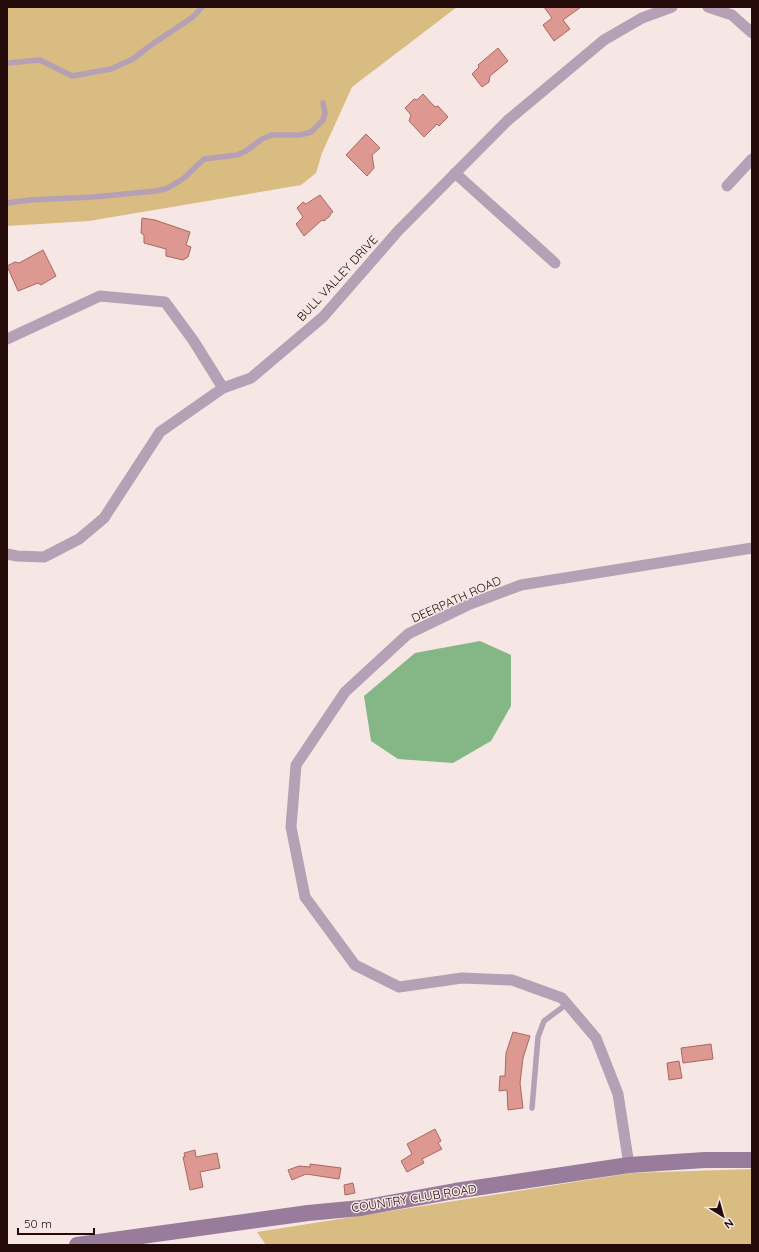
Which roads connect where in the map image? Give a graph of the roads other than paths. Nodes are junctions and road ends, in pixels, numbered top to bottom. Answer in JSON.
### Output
{"nodes":[{"id":1,"x":202,"y":7,"type":"edge"},
{"id":2,"x":672,"y":7,"type":"edge"},
{"id":3,"x":708,"y":7,"type":"edge"},
{"id":4,"x":752,"y":33,"type":"edge"},
{"id":5,"x":7,"y":63,"type":"edge"},
{"id":6,"x":324,"y":103,"type":"dead end"},
{"id":7,"x":752,"y":159,"type":"edge"},
{"id":8,"x":455,"y":173,"type":"junction"},
{"id":9,"x":727,"y":186,"type":"dead end"},
{"id":10,"x":7,"y":203,"type":"edge"},
{"id":11,"x":555,"y":263,"type":"dead end"},
{"id":12,"x":7,"y":339,"type":"edge"},
{"id":13,"x":223,"y":388,"type":"junction"},
{"id":14,"x":752,"y":548,"type":"edge"},
{"id":15,"x":7,"y":554,"type":"edge"},
{"id":16,"x":567,"y":1004,"type":"junction"},
{"id":17,"x":532,"y":1108,"type":"dead end"},
{"id":18,"x":752,"y":1160,"type":"edge"},
{"id":19,"x":629,"y":1165,"type":"junction"},
{"id":20,"x":77,"y":1245,"type":"edge"}],
"edges":[{"from":1,"to":5,"type":"lane"},
{"from":2,"to":8,"type":"street","name":"BULL VALLEY DRIVE"},
{"from":3,"to":4,"type":"street"},
{"from":6,"to":10,"type":"lane"},
{"from":7,"to":9,"type":"street"},
{"from":8,"to":11,"type":"street"},
{"from":8,"to":13,"type":"street","name":"BULL VALLEY DRIVE"},
{"from":12,"to":13,"type":"street"},
{"from":13,"to":15,"type":"street","name":"BULL VALLEY DRIVE"},
{"from":14,"to":16,"type":"street","name":"DEERPATH ROAD"},
{"from":16,"to":17,"type":"lane"},
{"from":16,"to":19,"type":"street","name":"DEERPATH ROAD"},
{"from":18,"to":19,"type":"street","name":"COUNTRY CLUB ROAD"},
{"from":19,"to":20,"type":"street","name":"COUNTRY CLUB ROAD"}]}
